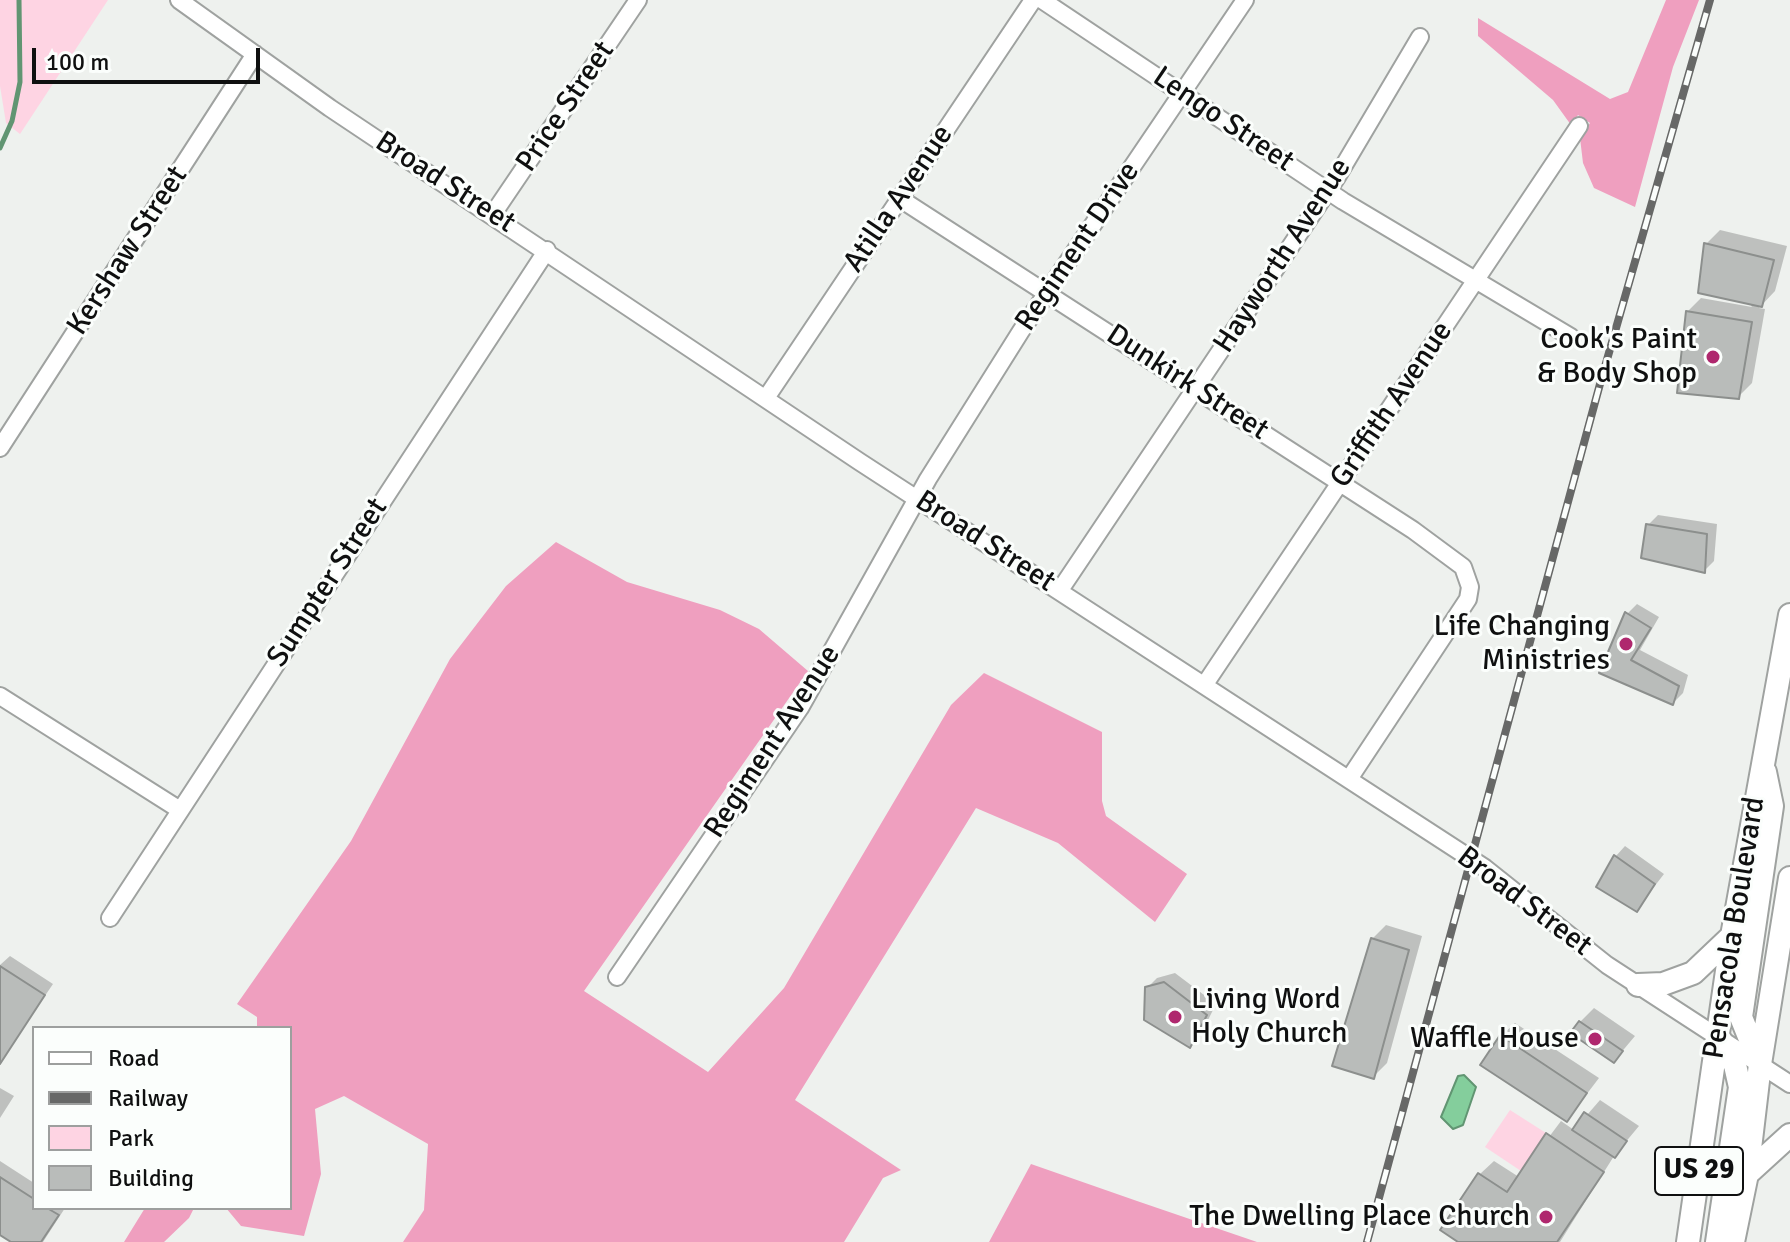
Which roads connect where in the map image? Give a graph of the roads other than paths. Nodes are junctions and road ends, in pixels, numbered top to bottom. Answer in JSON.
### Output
{"nodes":[{"id":1,"x":179,"y":0,"type":"edge"},
{"id":2,"x":638,"y":0,"type":"edge"},
{"id":3,"x":1033,"y":0,"type":"edge"},
{"id":4,"x":1042,"y":0,"type":"edge"},
{"id":5,"x":1245,"y":0,"type":"edge"},
{"id":6,"x":1420,"y":37,"type":"dead end"},
{"id":7,"x":255,"y":54,"type":"junction"},
{"id":8,"x":1181,"y":94,"type":"junction"},
{"id":9,"x":1579,"y":126,"type":"dead end"},
{"id":10,"x":1327,"y":190,"type":"junction"},
{"id":11,"x":899,"y":198,"type":"junction"},
{"id":12,"x":493,"y":214,"type":"junction"},
{"id":13,"x":547,"y":250,"type":"junction"},
{"id":14,"x":1475,"y":282,"type":"junction"},
{"id":15,"x":1048,"y":293,"type":"junction"},
{"id":16,"x":1571,"y":337,"type":"dead end"},
{"id":17,"x":1195,"y":388,"type":"junction"},
{"id":18,"x":766,"y":398,"type":"junction"},
{"id":19,"x":0,"y":448,"type":"edge"},
{"id":20,"x":1339,"y":484,"type":"junction"},
{"id":21,"x":917,"y":499,"type":"junction"},
{"id":22,"x":1060,"y":590,"type":"junction"},
{"id":23,"x":1790,"y":615,"type":"edge"},
{"id":24,"x":1205,"y":684,"type":"junction"},
{"id":25,"x":0,"y":696,"type":"edge"},
{"id":26,"x":1762,"y":759,"type":"junction"},
{"id":27,"x":1349,"y":779,"type":"junction"},
{"id":28,"x":180,"y":810,"type":"junction"},
{"id":29,"x":1790,"y":878,"type":"edge"},
{"id":30,"x":110,"y":918,"type":"dead end"},
{"id":31,"x":1732,"y":936,"type":"junction"},
{"id":32,"x":617,"y":977,"type":"dead end"},
{"id":33,"x":1638,"y":985,"type":"junction"},
{"id":34,"x":1718,"y":1036,"type":"junction"},
{"id":35,"x":1760,"y":1064,"type":"junction"},
{"id":36,"x":1790,"y":1084,"type":"edge"},
{"id":37,"x":1790,"y":1135,"type":"edge"},
{"id":38,"x":1747,"y":1174,"type":"junction"},
{"id":39,"x":1688,"y":1242,"type":"edge"},
{"id":40,"x":1717,"y":1242,"type":"edge"},
{"id":41,"x":1733,"y":1242,"type":"edge"}],
"edges":[{"from":1,"to":7,"type":"street","name":"Broad Street"},
{"from":2,"to":12,"type":"street","name":"Price Street"},
{"from":3,"to":11,"type":"street","name":"Atilla Avenue"},
{"from":4,"to":8,"type":"street","name":"Lengo Street"},
{"from":5,"to":8,"type":"street","name":"Regiment Drive"},
{"from":6,"to":10,"type":"street","name":"Hayworth Avenue"},
{"from":7,"to":12,"type":"street","name":"Broad Street"},
{"from":7,"to":19,"type":"street","name":"Kershaw Street"},
{"from":8,"to":10,"type":"street","name":"Lengo Street"},
{"from":8,"to":15,"type":"street","name":"Regiment Drive"},
{"from":9,"to":14,"type":"street","name":"Griffith Avenue"},
{"from":10,"to":14,"type":"street","name":"Lengo Street"},
{"from":10,"to":17,"type":"street","name":"Hayworth Avenue"},
{"from":11,"to":15,"type":"street","name":"Dunkirk Street"},
{"from":11,"to":18,"type":"street","name":"Atilla Avenue"},
{"from":12,"to":13,"type":"street","name":"Broad Street"},
{"from":13,"to":18,"type":"street","name":"Broad Street"},
{"from":13,"to":28,"type":"street","name":"Sumpter Street"},
{"from":14,"to":16,"type":"street","name":"Lengo Street"},
{"from":14,"to":20,"type":"street","name":"Griffith Avenue"},
{"from":15,"to":17,"type":"street","name":"Dunkirk Street"},
{"from":15,"to":21,"type":"street","name":"Regiment Drive"},
{"from":17,"to":20,"type":"street","name":"Dunkirk Street"},
{"from":17,"to":22,"type":"street","name":"Hayworth Avenue"},
{"from":18,"to":21,"type":"street","name":"Broad Street"},
{"from":20,"to":24,"type":"street","name":"Griffith Avenue"},
{"from":20,"to":27,"type":"street","name":"Dunkirk Street"},
{"from":21,"to":22,"type":"street","name":"Broad Street"},
{"from":21,"to":32,"type":"street","name":"Regiment Avenue"},
{"from":22,"to":24,"type":"street","name":"Broad Street"},
{"from":23,"to":26,"type":"highway","name":"Pensacola Boulevard","number":"US 29"},
{"from":24,"to":27,"type":"street","name":"Broad Street"},
{"from":25,"to":28,"type":"street"},
{"from":26,"to":31,"type":"highway","name":"Pensacola Boulevard","number":"US 29"},
{"from":26,"to":35,"type":"highway"},
{"from":27,"to":33,"type":"street","name":"Broad Street"},
{"from":28,"to":30,"type":"street","name":"Sumpter Street"},
{"from":29,"to":35,"type":"highway","name":"Pensacola Boulevard","number":"US 29"},
{"from":31,"to":33,"type":"highway"},
{"from":31,"to":34,"type":"highway","name":"Pensacola Boulevard","number":"US 29"},
{"from":33,"to":34,"type":"street","name":"Broad Street"},
{"from":34,"to":35,"type":"street","name":"Broad Street"},
{"from":34,"to":39,"type":"highway","name":"Pensacola Boulevard","number":"US 29"},
{"from":34,"to":40,"type":"highway"},
{"from":35,"to":36,"type":"street","name":"Broad Street"},
{"from":35,"to":38,"type":"highway","name":"Pensacola Boulevard","number":"US 29"},
{"from":37,"to":38,"type":"highway"},
{"from":38,"to":41,"type":"highway","name":"Pensacola Boulevard","number":"US 29"}]}
